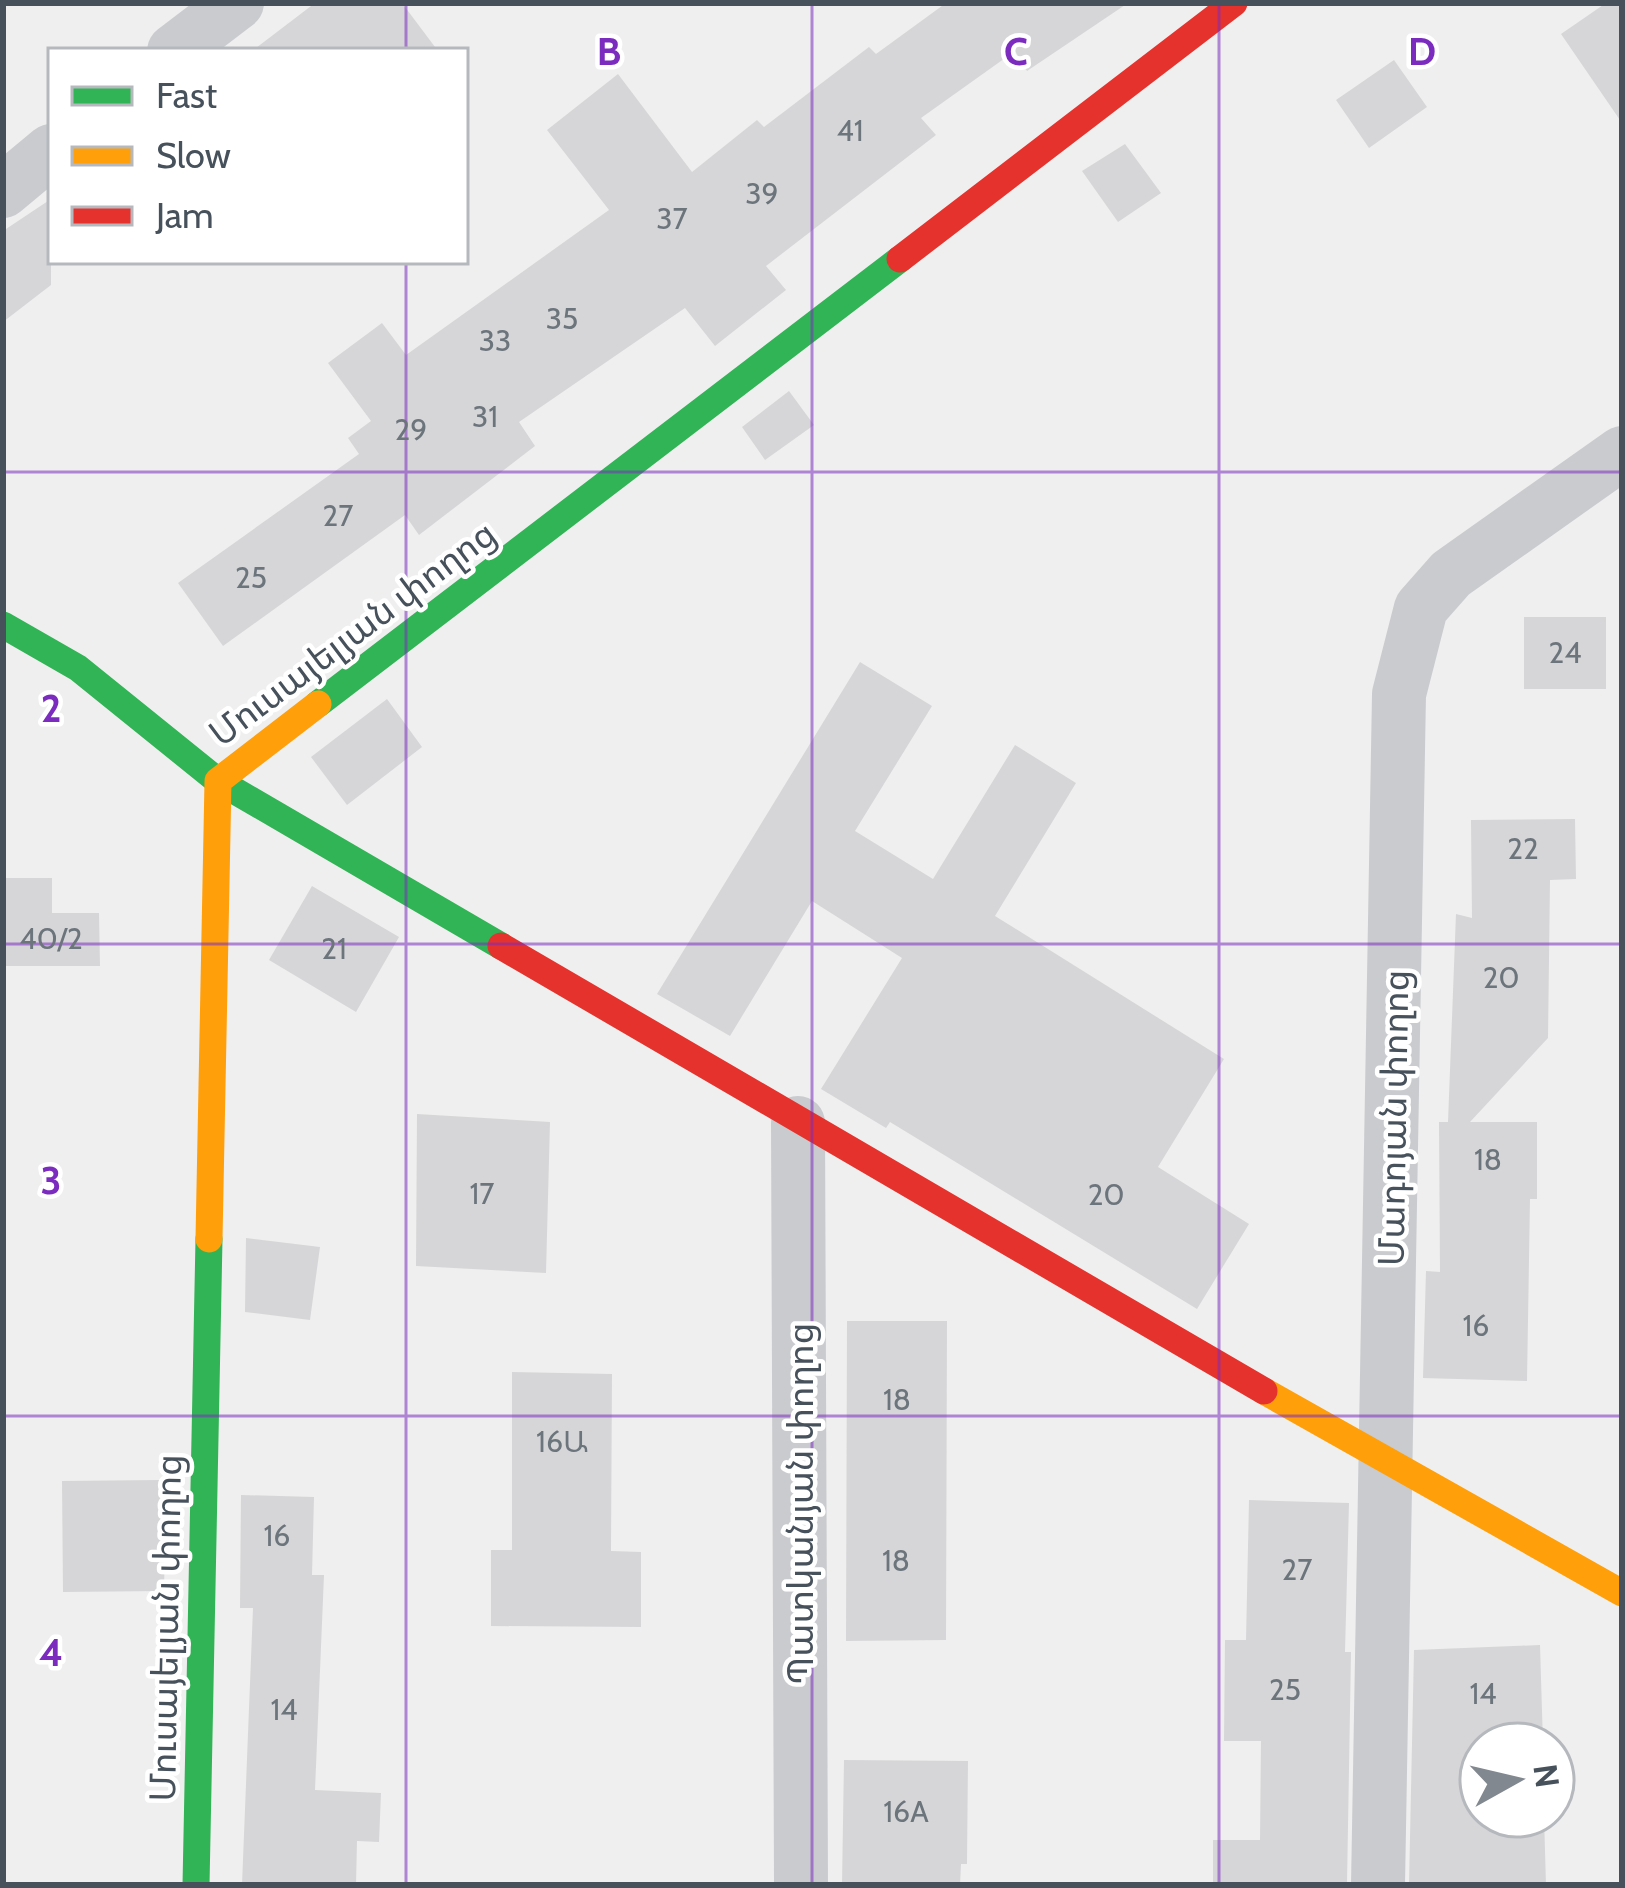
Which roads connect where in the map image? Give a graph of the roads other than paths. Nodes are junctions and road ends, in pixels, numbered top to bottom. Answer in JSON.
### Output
{"nodes":[{"id":1,"x":237,"y":3,"type":"edge"},
{"id":2,"x":1234,"y":3,"type":"edge"},
{"id":3,"x":178,"y":48,"type":"edge"},
{"id":4,"x":48,"y":154,"type":"edge"},
{"id":5,"x":3,"y":191,"type":"edge"},
{"id":6,"x":1622,"y":453,"type":"edge"},
{"id":7,"x":3,"y":625,"type":"edge"},
{"id":8,"x":218,"y":782,"type":"junction"},
{"id":9,"x":798,"y":1123,"type":"junction"},
{"id":10,"x":1388,"y":1464,"type":"junction"},
{"id":11,"x":1622,"y":1593,"type":"edge"},
{"id":12,"x":196,"y":1885,"type":"edge"},
{"id":13,"x":801,"y":1885,"type":"edge"},
{"id":14,"x":1378,"y":1885,"type":"edge"}],
"edges":[{"from":1,"to":3,"type":"street"},
{"from":2,"to":8,"type":"street","name":"Մուսայելյան փողոց"},
{"from":4,"to":5,"type":"street"},
{"from":6,"to":10,"type":"street","name":"Մադոյան փողոց"},
{"from":7,"to":8,"type":"street"},
{"from":8,"to":9,"type":"street"},
{"from":8,"to":12,"type":"street","name":"Մուսայելյան փողոց"},
{"from":9,"to":10,"type":"street"},
{"from":9,"to":13,"type":"street","name":"Պատկանյան փողոց"},
{"from":10,"to":11,"type":"street"},
{"from":10,"to":14,"type":"street","name":"Մադոյան փողոց"}]}
